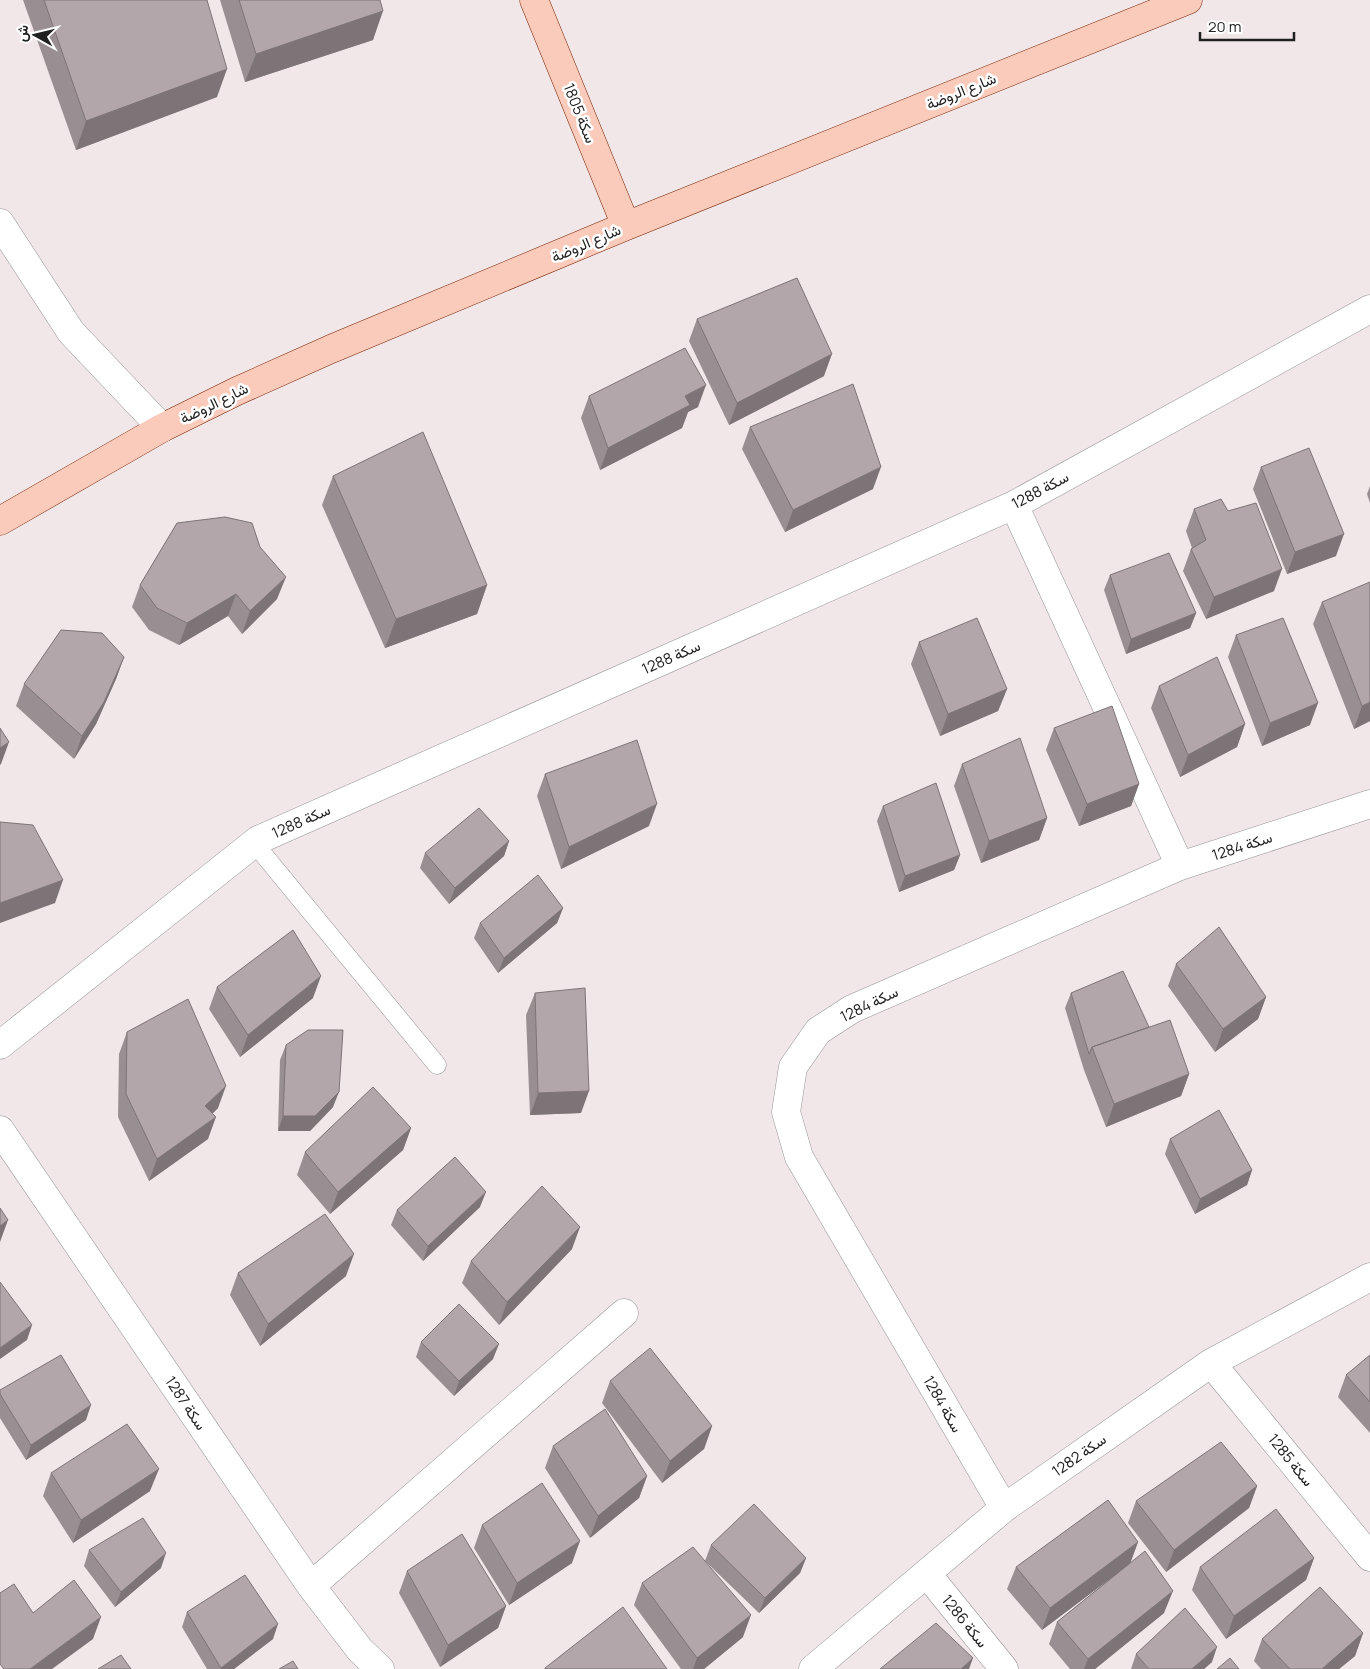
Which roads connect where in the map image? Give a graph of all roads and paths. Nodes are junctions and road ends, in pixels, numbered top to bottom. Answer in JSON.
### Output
{"nodes":[{"id":1,"x":534,"y":0,"type":"edge"},
{"id":2,"x":1188,"y":0,"type":"edge"},
{"id":3,"x":0,"y":223,"type":"edge"},
{"id":4,"x":626,"y":226,"type":"junction"},
{"id":5,"x":1370,"y":310,"type":"edge"},
{"id":6,"x":162,"y":428,"type":"junction"},
{"id":7,"x":1014,"y":505,"type":"junction"},
{"id":8,"x":0,"y":521,"type":"edge"},
{"id":9,"x":1370,"y":804,"type":"edge"},
{"id":10,"x":254,"y":843,"type":"junction"},
{"id":11,"x":1180,"y":866,"type":"junction"},
{"id":12,"x":0,"y":1045,"type":"edge"},
{"id":13,"x":437,"y":1065,"type":"dead end"},
{"id":14,"x":0,"y":1130,"type":"edge"},
{"id":15,"x":1370,"y":1277,"type":"edge"},
{"id":16,"x":624,"y":1313,"type":"dead end"},
{"id":17,"x":1211,"y":1363,"type":"junction"},
{"id":18,"x":1004,"y":1508,"type":"junction"},
{"id":19,"x":1370,"y":1557,"type":"edge"},
{"id":20,"x":927,"y":1574,"type":"junction"},
{"id":21,"x":311,"y":1586,"type":"junction"},
{"id":22,"x":380,"y":1669,"type":"edge"},
{"id":23,"x":813,"y":1669,"type":"edge"},
{"id":24,"x":1004,"y":1669,"type":"edge"}],
"edges":[{"from":1,"to":4,"type":"main road","name":"سكة 1805"},
{"from":2,"to":4,"type":"main road","name":"شارع الروضة"},
{"from":3,"to":6,"type":"street"},
{"from":4,"to":6,"type":"main road","name":"شارع الروضة"},
{"from":5,"to":7,"type":"street","name":"سكة 1288"},
{"from":6,"to":8,"type":"main road","name":"شارع الروضة"},
{"from":7,"to":10,"type":"street","name":"سكة 1288"},
{"from":7,"to":11,"type":"street"},
{"from":9,"to":11,"type":"street","name":"سكة 1284"},
{"from":10,"to":12,"type":"street","name":"سكة 1288"},
{"from":10,"to":13,"type":"lane"},
{"from":11,"to":18,"type":"street","name":"سكة 1284"},
{"from":14,"to":21,"type":"street","name":"سكة 1287"},
{"from":15,"to":17,"type":"street","name":"سكة 1282"},
{"from":16,"to":21,"type":"street"},
{"from":17,"to":18,"type":"street","name":"سكة 1282"},
{"from":17,"to":19,"type":"street","name":"سكة 1285"},
{"from":18,"to":20,"type":"street","name":"سكة 1282"},
{"from":20,"to":23,"type":"street","name":"سكة 1282"},
{"from":20,"to":24,"type":"street","name":"سكة 1286"},
{"from":21,"to":22,"type":"street","name":"سكة 1287"}]}
